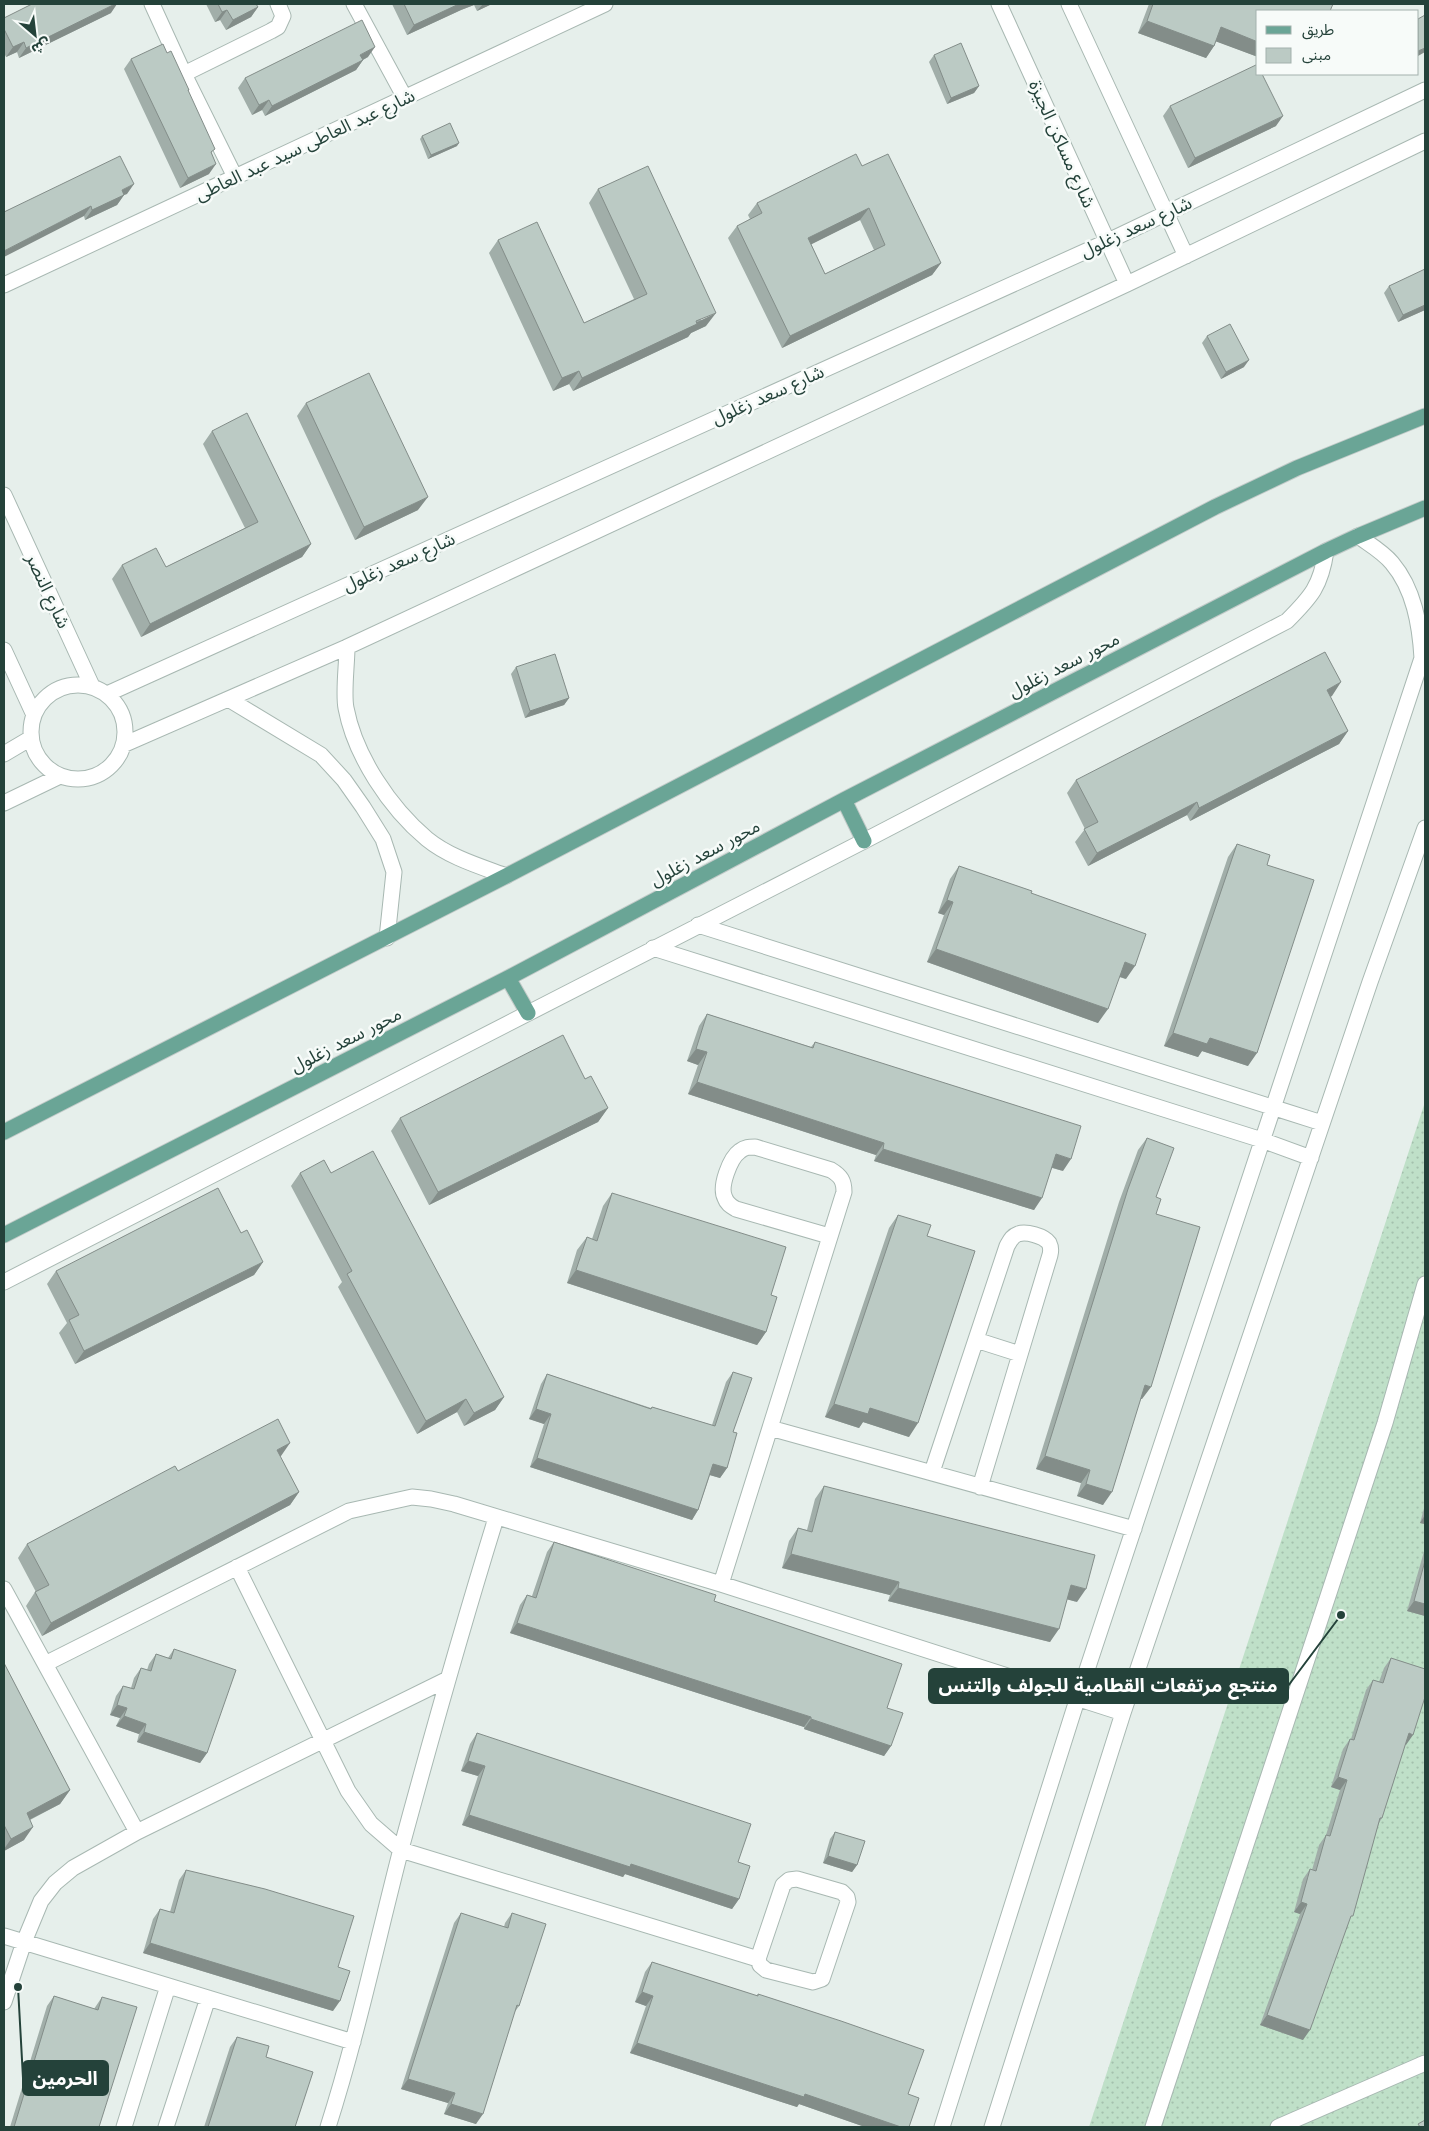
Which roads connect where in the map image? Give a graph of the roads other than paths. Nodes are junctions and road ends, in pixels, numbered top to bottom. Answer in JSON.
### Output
{"nodes":[{"id":1,"x":152,"y":4,"type":"edge"},
{"id":2,"x":278,"y":4,"type":"edge"},
{"id":3,"x":354,"y":4,"type":"edge"},
{"id":4,"x":605,"y":4,"type":"edge"},
{"id":5,"x":999,"y":4,"type":"edge"},
{"id":6,"x":1069,"y":4,"type":"edge"},
{"id":7,"x":184,"y":74,"type":"junction"},
{"id":8,"x":1425,"y":90,"type":"edge"},
{"id":9,"x":405,"y":98,"type":"junction"},
{"id":10,"x":1425,"y":141,"type":"edge"},
{"id":11,"x":234,"y":177,"type":"junction"},
{"id":12,"x":1167,"y":212,"type":"junction"},
{"id":13,"x":1106,"y":242,"type":"junction"},
{"id":14,"x":1186,"y":256,"type":"junction"},
{"id":15,"x":1127,"y":284,"type":"junction"},
{"id":16,"x":4,"y":285,"type":"edge"},
{"id":17,"x":1425,"y":416,"type":"edge"},
{"id":18,"x":4,"y":495,"type":"edge"},
{"id":19,"x":1425,"y":508,"type":"edge"},
{"id":20,"x":1358,"y":536,"type":"junction"},
{"id":21,"x":1326,"y":551,"type":"junction"},
{"id":22,"x":347,"y":647,"type":"junction"},
{"id":23,"x":4,"y":650,"type":"edge"},
{"id":24,"x":1424,"y":658,"type":"edge"},
{"id":25,"x":92,"y":686,"type":"junction"},
{"id":26,"x":107,"y":694,"type":"junction"},
{"id":27,"x":230,"y":700,"type":"junction"},
{"id":28,"x":34,"y":715,"type":"junction"},
{"id":29,"x":31,"y":738,"type":"junction"},
{"id":30,"x":123,"y":746,"type":"junction"},
{"id":31,"x":4,"y":754,"type":"edge"},
{"id":32,"x":60,"y":776,"type":"junction"},
{"id":33,"x":844,"y":800,"type":"junction"},
{"id":34,"x":4,"y":803,"type":"edge"},
{"id":35,"x":1425,"y":828,"type":"edge"},
{"id":36,"x":864,"y":841,"type":"junction"},
{"id":37,"x":506,"y":876,"type":"junction"},
{"id":38,"x":698,"y":926,"type":"junction"},
{"id":39,"x":387,"y":938,"type":"junction"},
{"id":40,"x":654,"y":948,"type":"junction"},
{"id":41,"x":508,"y":978,"type":"junction"},
{"id":42,"x":528,"y":1013,"type":"junction"},
{"id":43,"x":1273,"y":1108,"type":"junction"},
{"id":44,"x":1322,"y":1123,"type":"junction"},
{"id":45,"x":4,"y":1132,"type":"edge"},
{"id":46,"x":1262,"y":1140,"type":"junction"},
{"id":47,"x":1311,"y":1158,"type":"junction"},
{"id":48,"x":4,"y":1235,"type":"edge"},
{"id":49,"x":829,"y":1236,"type":"junction"},
{"id":50,"x":4,"y":1282,"type":"edge"},
{"id":51,"x":1425,"y":1284,"type":"edge"},
{"id":52,"x":976,"y":1340,"type":"junction"},
{"id":53,"x":1020,"y":1354,"type":"junction"},
{"id":54,"x":770,"y":1428,"type":"junction"},
{"id":55,"x":932,"y":1472,"type":"junction"},
{"id":56,"x":980,"y":1487,"type":"junction"},
{"id":57,"x":496,"y":1518,"type":"junction"},
{"id":58,"x":1134,"y":1529,"type":"junction"},
{"id":59,"x":237,"y":1567,"type":"junction"},
{"id":60,"x":721,"y":1584,"type":"junction"},
{"id":61,"x":4,"y":1589,"type":"edge"},
{"id":62,"x":45,"y":1664,"type":"junction"},
{"id":63,"x":448,"y":1680,"type":"junction"},
{"id":64,"x":1078,"y":1700,"type":"junction"},
{"id":65,"x":1123,"y":1713,"type":"junction"},
{"id":66,"x":323,"y":1740,"type":"junction"},
{"id":67,"x":137,"y":1832,"type":"junction"},
{"id":68,"x":401,"y":1850,"type":"junction"},
{"id":69,"x":4,"y":1936,"type":"edge"},
{"id":70,"x":24,"y":1942,"type":"junction"},
{"id":71,"x":758,"y":1959,"type":"junction"},
{"id":72,"x":168,"y":1986,"type":"junction"},
{"id":73,"x":208,"y":1998,"type":"junction"},
{"id":74,"x":4,"y":2002,"type":"edge"},
{"id":75,"x":353,"y":2042,"type":"junction"},
{"id":76,"x":1425,"y":2063,"type":"edge"},
{"id":77,"x":124,"y":2127,"type":"edge"},
{"id":78,"x":166,"y":2127,"type":"edge"},
{"id":79,"x":328,"y":2127,"type":"edge"},
{"id":80,"x":942,"y":2127,"type":"edge"},
{"id":81,"x":992,"y":2127,"type":"edge"},
{"id":82,"x":1153,"y":2127,"type":"edge"},
{"id":83,"x":1278,"y":2127,"type":"edge"}],
"edges":[{"from":1,"to":7,"type":"street"},
{"from":2,"to":7,"type":"street"},
{"from":3,"to":9,"type":"street"},
{"from":4,"to":9,"type":"street","name":"شارع عبد العاطى سيد عبد العاطى"},
{"from":5,"to":13,"type":"street","name":"شارع مساكن الجيزة"},
{"from":6,"to":12,"type":"street"},
{"from":7,"to":11,"type":"street"},
{"from":8,"to":12,"type":"street","name":"شارع سعد زغلول"},
{"from":9,"to":11,"type":"street","name":"شارع عبد العاطى سيد عبد العاطى"},
{"from":10,"to":14,"type":"street"},
{"from":11,"to":16,"type":"street","name":"شارع عبد العاطى سيد عبد العاطى"},
{"from":12,"to":13,"type":"street","name":"شارع سعد زغلول"},
{"from":12,"to":14,"type":"street"},
{"from":13,"to":15,"type":"street","name":"شارع مساكن الجيزة"},
{"from":13,"to":26,"type":"street","name":"شارع سعد زغلول"},
{"from":14,"to":15,"type":"street"},
{"from":15,"to":22,"type":"street"},
{"from":17,"to":37,"type":"main road"},
{"from":18,"to":25,"type":"street","name":"شارع النصر"},
{"from":19,"to":20,"type":"main road","name":"محور سعد زغلول"},
{"from":20,"to":21,"type":"main road","name":"محور سعد زغلول"},
{"from":20,"to":24,"type":"street"},
{"from":21,"to":33,"type":"main road","name":"محور سعد زغلول"},
{"from":21,"to":36,"type":"street"},
{"from":22,"to":27,"type":"street"},
{"from":22,"to":37,"type":"street"},
{"from":23,"to":28,"type":"street"},
{"from":24,"to":43,"type":"street"},
{"from":25,"to":26,"type":"street"},
{"from":25,"to":28,"type":"street"},
{"from":26,"to":30,"type":"street"},
{"from":27,"to":30,"type":"street"},
{"from":27,"to":39,"type":"street"},
{"from":28,"to":29,"type":"street"},
{"from":29,"to":31,"type":"street"},
{"from":29,"to":32,"type":"street"},
{"from":30,"to":32,"type":"street"},
{"from":32,"to":34,"type":"street"},
{"from":33,"to":36,"type":"main road"},
{"from":33,"to":41,"type":"main road","name":"محور سعد زغلول"},
{"from":35,"to":44,"type":"street"},
{"from":36,"to":38,"type":"street"},
{"from":37,"to":39,"type":"main road"},
{"from":38,"to":40,"type":"street"},
{"from":38,"to":43,"type":"street"},
{"from":39,"to":45,"type":"main road"},
{"from":40,"to":42,"type":"street"},
{"from":40,"to":46,"type":"street"},
{"from":41,"to":42,"type":"main road"},
{"from":41,"to":48,"type":"main road","name":"محور سعد زغلول"},
{"from":42,"to":50,"type":"street"},
{"from":43,"to":44,"type":"street"},
{"from":43,"to":46,"type":"street"},
{"from":44,"to":47,"type":"street"},
{"from":46,"to":47,"type":"street"},
{"from":46,"to":58,"type":"street"},
{"from":47,"to":65,"type":"street"},
{"from":49,"to":49,"type":"street"},
{"from":49,"to":54,"type":"street"},
{"from":51,"to":82,"type":"street"},
{"from":52,"to":53,"type":"street"},
{"from":52,"to":53,"type":"street"},
{"from":52,"to":55,"type":"street"},
{"from":53,"to":56,"type":"street"},
{"from":54,"to":55,"type":"street"},
{"from":54,"to":60,"type":"street"},
{"from":55,"to":56,"type":"street"},
{"from":56,"to":58,"type":"street"},
{"from":57,"to":59,"type":"street"},
{"from":57,"to":60,"type":"street"},
{"from":57,"to":63,"type":"street"},
{"from":58,"to":64,"type":"street"},
{"from":59,"to":62,"type":"street"},
{"from":59,"to":66,"type":"street"},
{"from":60,"to":64,"type":"street"},
{"from":61,"to":62,"type":"street"},
{"from":62,"to":67,"type":"street"},
{"from":63,"to":66,"type":"street"},
{"from":63,"to":68,"type":"street"},
{"from":64,"to":65,"type":"street"},
{"from":64,"to":80,"type":"street"},
{"from":65,"to":81,"type":"street"},
{"from":66,"to":67,"type":"street"},
{"from":66,"to":68,"type":"street"},
{"from":67,"to":70,"type":"street"},
{"from":68,"to":71,"type":"street"},
{"from":68,"to":75,"type":"street"},
{"from":69,"to":70,"type":"street"},
{"from":70,"to":72,"type":"street"},
{"from":70,"to":74,"type":"street"},
{"from":71,"to":71,"type":"street"},
{"from":72,"to":73,"type":"street"},
{"from":72,"to":77,"type":"street"},
{"from":73,"to":75,"type":"street"},
{"from":73,"to":78,"type":"street"},
{"from":75,"to":79,"type":"street"},
{"from":76,"to":83,"type":"street"}]}
